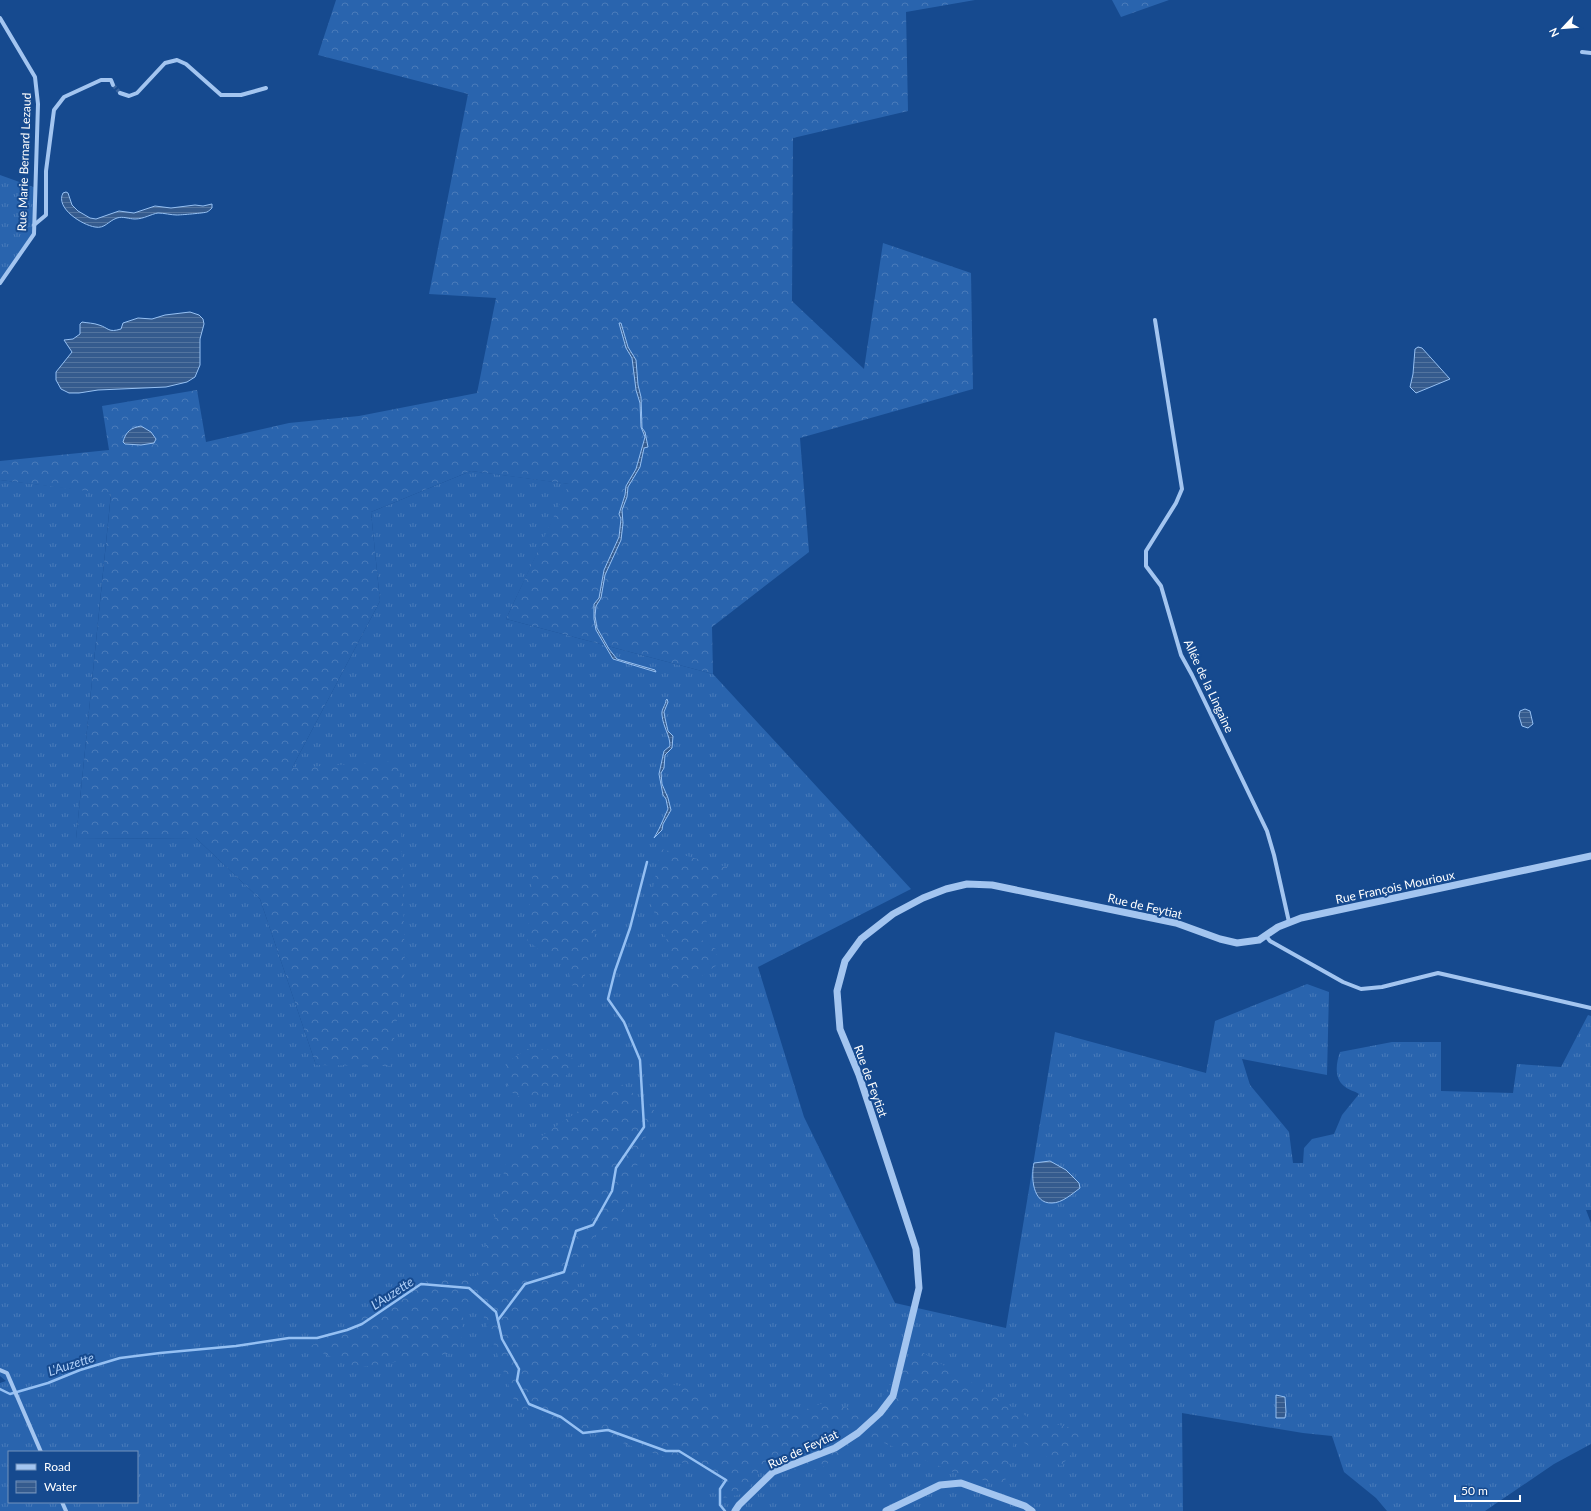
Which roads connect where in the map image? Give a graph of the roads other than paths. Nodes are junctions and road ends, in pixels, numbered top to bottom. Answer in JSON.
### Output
{"nodes":[{"id":1,"x":0,"y":18,"type":"edge"},
{"id":2,"x":1582,"y":52,"type":"dead end"},
{"id":3,"x":1591,"y":53,"type":"edge"},
{"id":4,"x":113,"y":85,"type":"tunnel mouth"},
{"id":5,"x":266,"y":88,"type":"dead end"},
{"id":6,"x":120,"y":93,"type":"dead end"},
{"id":7,"x":34,"y":226,"type":"junction"},
{"id":8,"x":0,"y":283,"type":"edge"},
{"id":9,"x":1155,"y":320,"type":"dead end"},
{"id":10,"x":1591,"y":856,"type":"edge"},
{"id":11,"x":1289,"y":922,"type":"junction"},
{"id":12,"x":1208,"y":935,"type":"joint"},
{"id":13,"x":1266,"y":936,"type":"junction"},
{"id":14,"x":1591,"y":1008,"type":"edge"},
{"id":15,"x":0,"y":1370,"type":"edge"},
{"id":16,"x":41,"y":1451,"type":"edge"},
{"id":17,"x":739,"y":1509,"type":"edge"},
{"id":18,"x":886,"y":1511,"type":"edge"},
{"id":19,"x":1032,"y":1511,"type":"edge"}],
"edges":[{"from":1,"to":7,"type":"street","name":"Rue Marie Bernard Lezaud"},
{"from":2,"to":3,"type":"street"},
{"from":4,"to":7,"type":"street"},
{"from":5,"to":6,"type":"street"},
{"from":7,"to":8,"type":"street","name":"Rue Marie Bernard Lezaud"},
{"from":9,"to":11,"type":"street","name":"Allée de la Lingaine"},
{"from":10,"to":11,"type":"street","name":"Rue François Mourioux"},
{"from":11,"to":13,"type":"street","name":"Rue François Mourioux"},
{"from":12,"to":13,"type":"street","name":"Rue François Mourioux"},
{"from":12,"to":17,"type":"street","name":"Rue de Feytiat"},
{"from":13,"to":14,"type":"street"},
{"from":15,"to":16,"type":"street"},
{"from":18,"to":19,"type":"street"}]}
